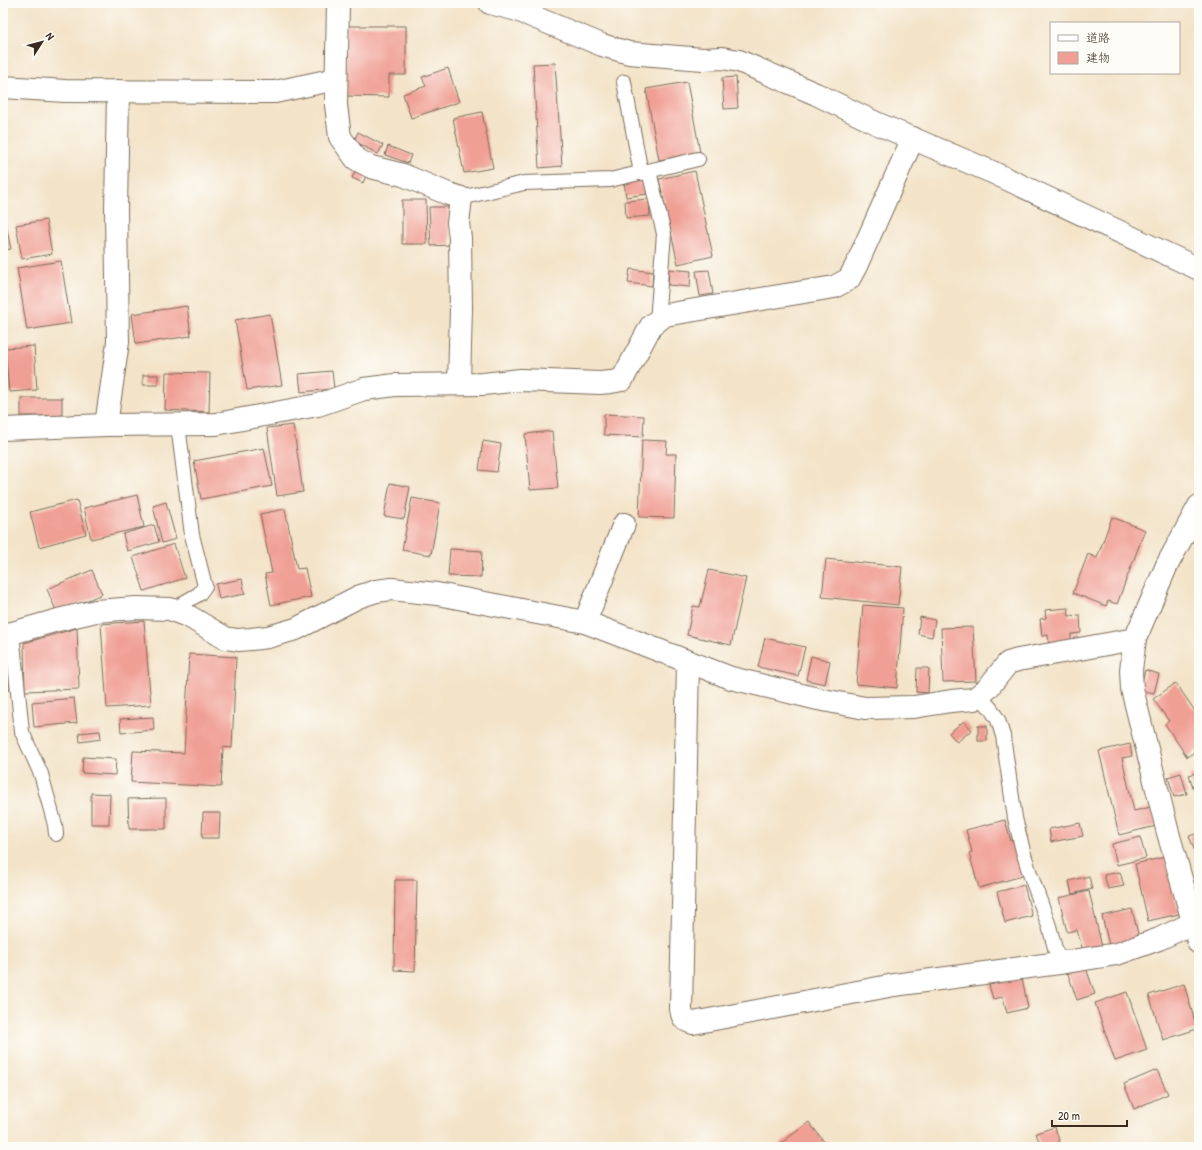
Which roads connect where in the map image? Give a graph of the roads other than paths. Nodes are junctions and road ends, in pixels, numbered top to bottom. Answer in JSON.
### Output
{"nodes":[{"id":1,"x":338,"y":3,"type":"edge"},
{"id":2,"x":490,"y":3,"type":"edge"},
{"id":3,"x":336,"y":79,"type":"junction"},
{"id":4,"x":624,"y":82,"type":"dead end"},
{"id":5,"x":3,"y":87,"type":"edge"},
{"id":6,"x":118,"y":91,"type":"junction"},
{"id":7,"x":913,"y":138,"type":"junction"},
{"id":8,"x":698,"y":159,"type":"dead end"},
{"id":9,"x":645,"y":172,"type":"junction"},
{"id":10,"x":461,"y":198,"type":"junction"},
{"id":11,"x":1199,"y":268,"type":"edge"},
{"id":12,"x":658,"y":321,"type":"junction"},
{"id":13,"x":459,"y":384,"type":"junction"},
{"id":14,"x":178,"y":424,"type":"junction"},
{"id":15,"x":106,"y":425,"type":"junction"},
{"id":16,"x":3,"y":429,"type":"edge"},
{"id":17,"x":1199,"y":506,"type":"edge"},
{"id":18,"x":624,"y":524,"type":"dead end"},
{"id":19,"x":175,"y":611,"type":"junction"},
{"id":20,"x":585,"y":622,"type":"junction"},
{"id":21,"x":8,"y":634,"type":"edge"},
{"id":22,"x":1135,"y":639,"type":"junction"},
{"id":23,"x":688,"y":662,"type":"junction"},
{"id":24,"x":979,"y":695,"type":"junction"},
{"id":25,"x":56,"y":834,"type":"dead end"},
{"id":26,"x":1196,"y":933,"type":"edge"},
{"id":27,"x":1059,"y":963,"type":"junction"}],
"edges":[{"from":1,"to":3,"type":"street"},
{"from":2,"to":7,"type":"street"},
{"from":3,"to":6,"type":"street"},
{"from":3,"to":10,"type":"street"},
{"from":4,"to":9,"type":"lane"},
{"from":5,"to":6,"type":"street"},
{"from":6,"to":15,"type":"street"},
{"from":7,"to":11,"type":"street"},
{"from":7,"to":12,"type":"street"},
{"from":8,"to":9,"type":"lane"},
{"from":9,"to":10,"type":"lane"},
{"from":9,"to":12,"type":"lane"},
{"from":10,"to":13,"type":"street"},
{"from":12,"to":13,"type":"street"},
{"from":13,"to":14,"type":"street"},
{"from":14,"to":15,"type":"street"},
{"from":14,"to":19,"type":"lane"},
{"from":15,"to":16,"type":"street"},
{"from":17,"to":22,"type":"street"},
{"from":18,"to":20,"type":"street"},
{"from":19,"to":20,"type":"street"},
{"from":19,"to":21,"type":"street"},
{"from":20,"to":23,"type":"street"},
{"from":21,"to":25,"type":"lane"},
{"from":22,"to":24,"type":"street"},
{"from":22,"to":26,"type":"street"},
{"from":23,"to":24,"type":"street"},
{"from":23,"to":27,"type":"street"},
{"from":24,"to":27,"type":"lane"},
{"from":26,"to":27,"type":"street"}]}
